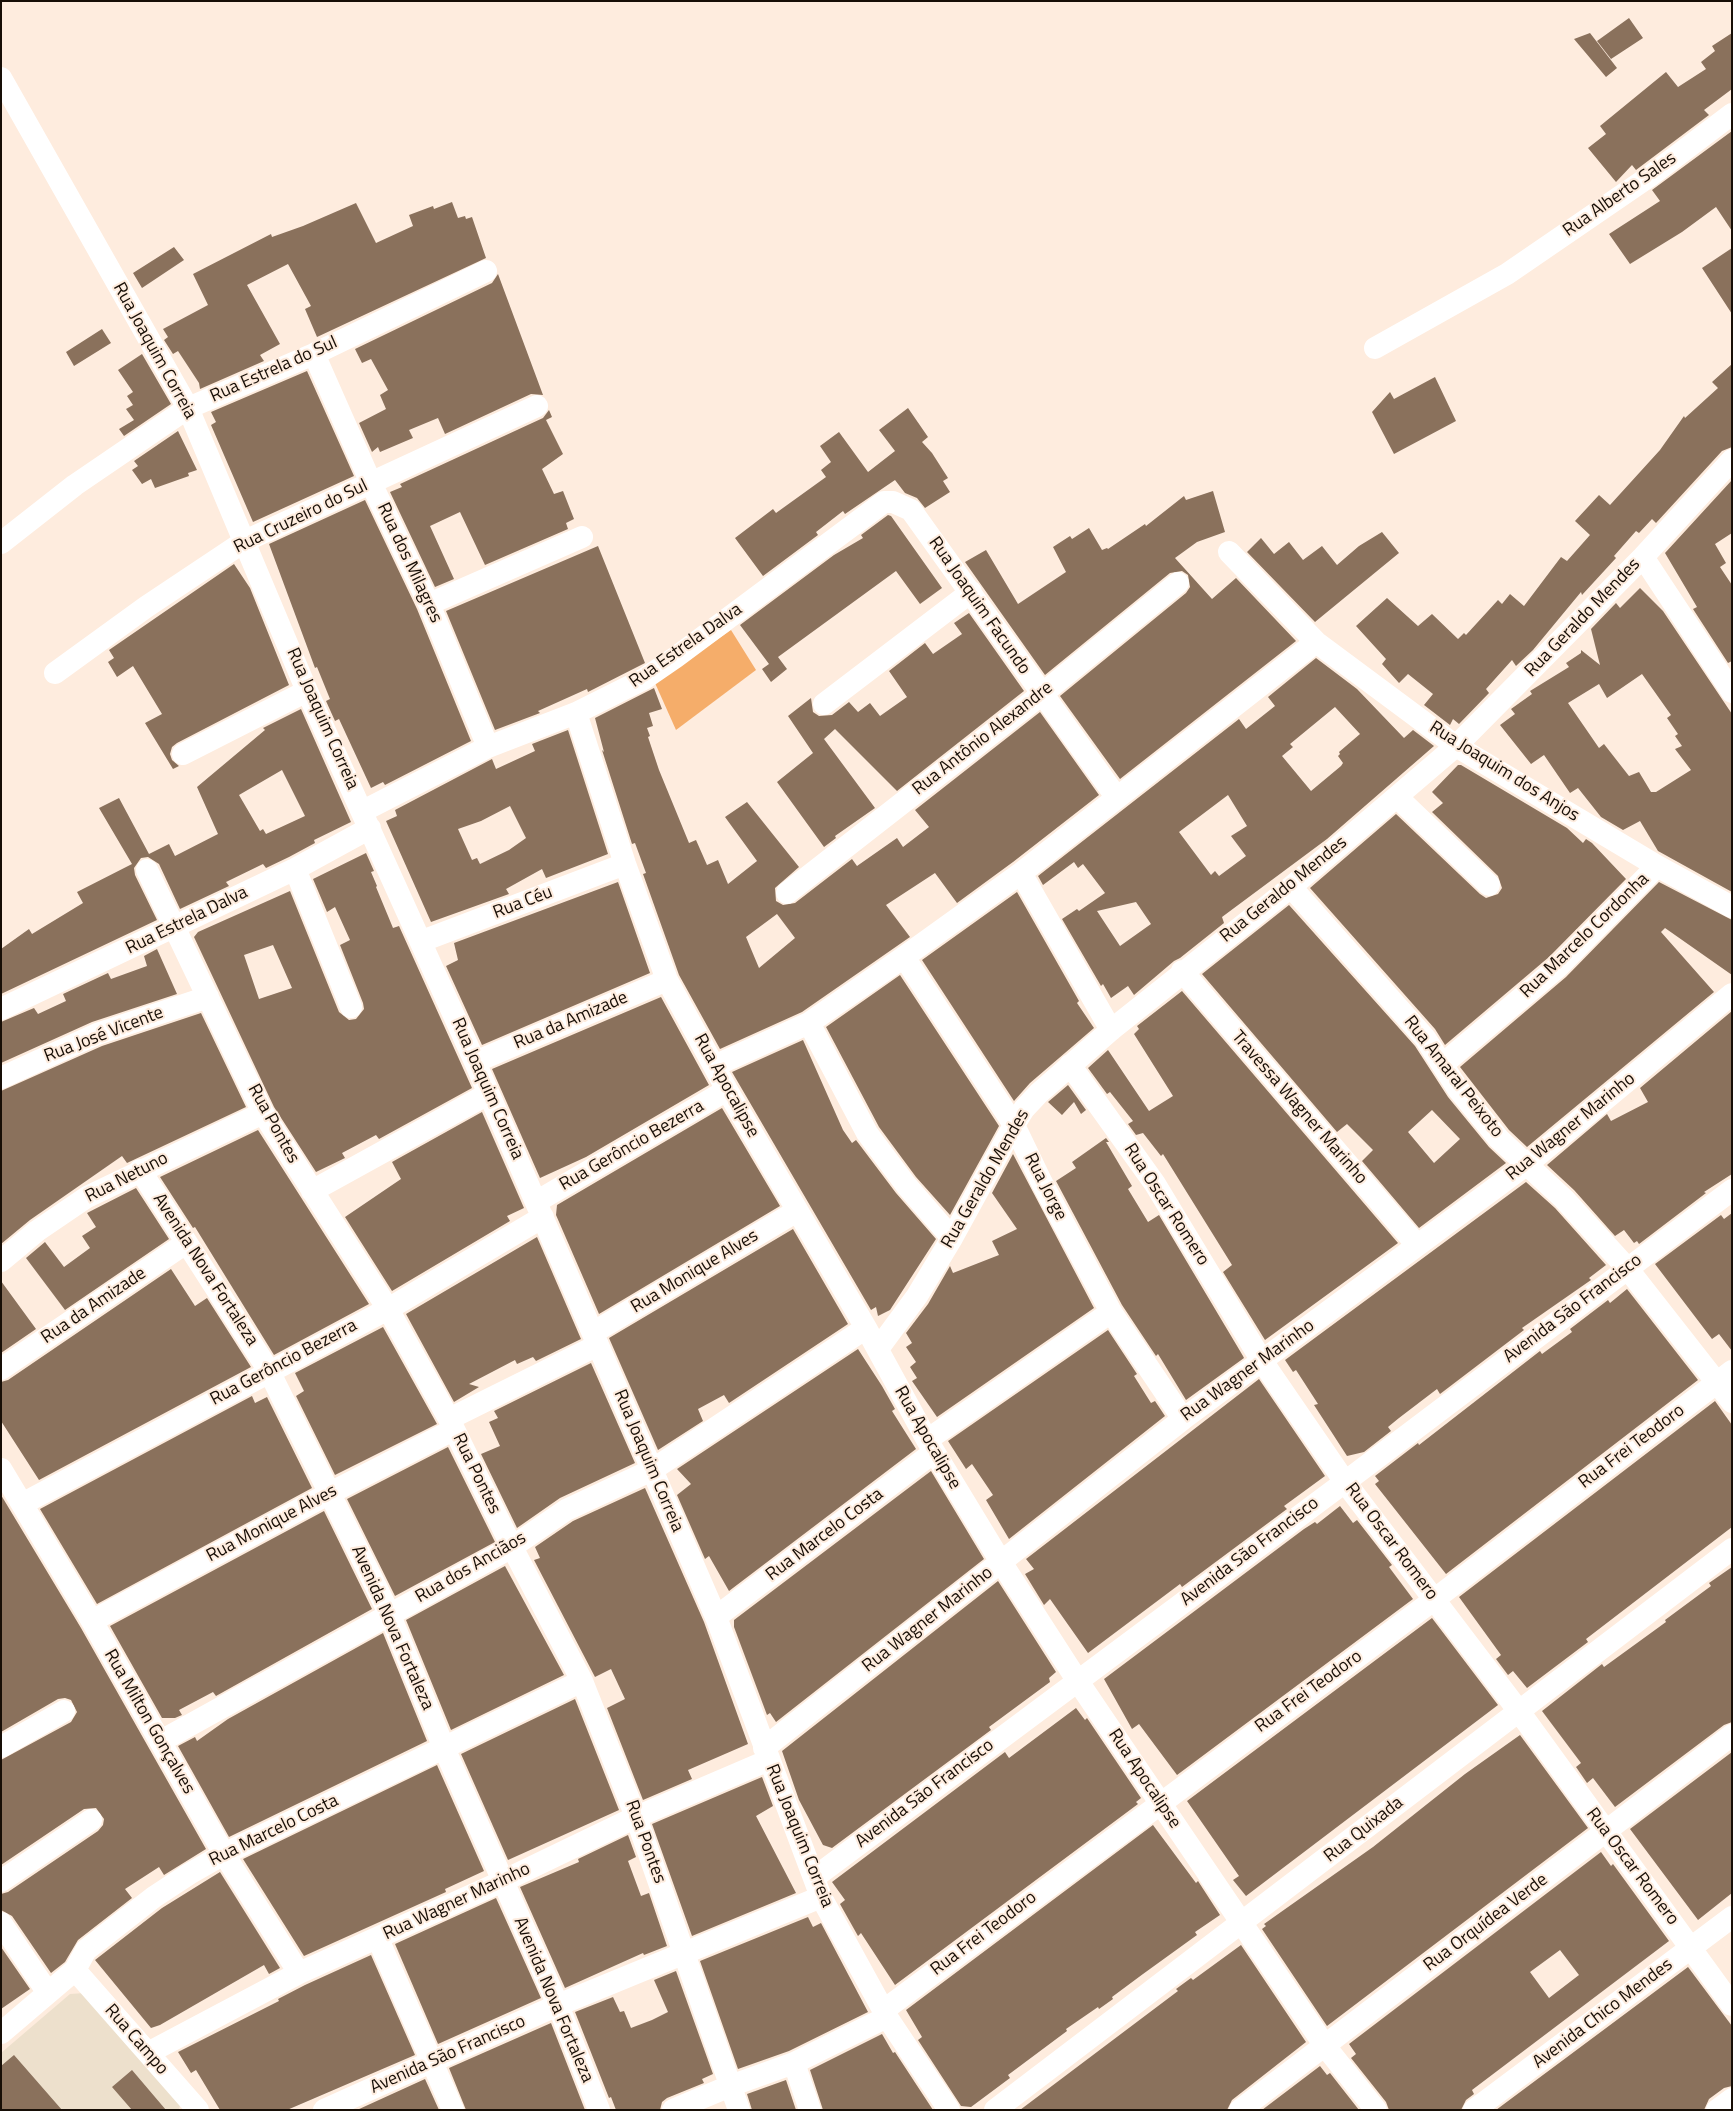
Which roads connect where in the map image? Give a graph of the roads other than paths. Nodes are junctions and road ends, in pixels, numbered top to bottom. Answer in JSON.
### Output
{"nodes":[{"id":1,"x":1,"y":78,"type":"edge"},
{"id":2,"x":1732,"y":114,"type":"edge"},
{"id":3,"x":486,"y":271,"type":"dead end"},
{"id":4,"x":1374,"y":348,"type":"dead end"},
{"id":5,"x":314,"y":354,"type":"junction"},
{"id":6,"x":537,"y":406,"type":"dead end"},
{"id":7,"x":188,"y":408,"type":"junction"},
{"id":8,"x":1732,"y":460,"type":"edge"},
{"id":9,"x":371,"y":484,"type":"junction"},
{"id":10,"x":884,"y":502,"type":"joint"},
{"id":11,"x":582,"y":537,"type":"dead end"},
{"id":12,"x":245,"y":541,"type":"junction"},
{"id":13,"x":1,"y":543,"type":"edge"},
{"id":14,"x":1229,"y":552,"type":"dead end"},
{"id":15,"x":1643,"y":557,"type":"junction"},
{"id":16,"x":1178,"y":583,"type":"dead end"},
{"id":17,"x":971,"y":592,"type":"junction"},
{"id":18,"x":429,"y":604,"type":"junction"},
{"id":19,"x":1316,"y":642,"type":"junction"},
{"id":20,"x":56,"y":673,"type":"dead end"},
{"id":21,"x":308,"y":691,"type":"junction"},
{"id":22,"x":1732,"y":692,"type":"edge"},
{"id":23,"x":1042,"y":694,"type":"junction"},
{"id":24,"x":824,"y":704,"type":"dead end"},
{"id":25,"x":576,"y":713,"type":"junction"},
{"id":26,"x":1456,"y":746,"type":"junction"},
{"id":27,"x":488,"y":747,"type":"junction"},
{"id":28,"x":183,"y":754,"type":"dead end"},
{"id":29,"x":1117,"y":798,"type":"junction"},
{"id":30,"x":1397,"y":798,"type":"junction"},
{"id":31,"x":367,"y":820,"type":"junction"},
{"id":32,"x":625,"y":864,"type":"junction"},
{"id":33,"x":1657,"y":866,"type":"junction"},
{"id":34,"x":295,"y":869,"type":"junction"},
{"id":35,"x":147,"y":870,"type":"dead end"},
{"id":36,"x":1021,"y":873,"type":"junction"},
{"id":37,"x":1488,"y":885,"type":"dead end"},
{"id":38,"x":1291,"y":887,"type":"junction"},
{"id":39,"x":787,"y":893,"type":"dead end"},
{"id":40,"x":1732,"y":906,"type":"edge"},
{"id":41,"x":175,"y":927,"type":"junction"},
{"id":42,"x":422,"y":941,"type":"junction"},
{"id":43,"x":904,"y":957,"type":"junction"},
{"id":44,"x":1182,"y":971,"type":"junction"},
{"id":45,"x":667,"y":980,"type":"junction"},
{"id":46,"x":1732,"y":994,"type":"edge"},
{"id":47,"x":208,"y":997,"type":"junction"},
{"id":48,"x":351,"y":1007,"type":"dead end"},
{"id":49,"x":1,"y":1009,"type":"edge"},
{"id":50,"x":808,"y":1023,"type":"junction"},
{"id":51,"x":1111,"y":1030,"type":"junction"},
{"id":52,"x":475,"y":1062,"type":"junction"},
{"id":53,"x":1443,"y":1064,"type":"junction"},
{"id":54,"x":1070,"y":1065,"type":"junction"},
{"id":55,"x":714,"y":1066,"type":"junction"},
{"id":56,"x":1,"y":1078,"type":"edge"},
{"id":57,"x":727,"y":1090,"type":"junction"},
{"id":58,"x":488,"y":1094,"type":"junction"},
{"id":59,"x":263,"y":1113,"type":"junction"},
{"id":60,"x":1014,"y":1125,"type":"junction"},
{"id":61,"x":1526,"y":1165,"type":"junction"},
{"id":62,"x":140,"y":1170,"type":"junction"},
{"id":63,"x":1732,"y":1190,"type":"edge"},
{"id":64,"x":312,"y":1192,"type":"junction"},
{"id":65,"x":539,"y":1210,"type":"junction"},
{"id":66,"x":797,"y":1211,"type":"junction"},
{"id":67,"x":952,"y":1238,"type":"junction"},
{"id":68,"x":186,"y":1243,"type":"junction"},
{"id":69,"x":1417,"y":1245,"type":"junction"},
{"id":70,"x":1,"y":1260,"type":"edge"},
{"id":71,"x":1627,"y":1268,"type":"junction"},
{"id":72,"x":388,"y":1309,"type":"junction"},
{"id":73,"x":1111,"y":1312,"type":"junction"},
{"id":74,"x":866,"y":1328,"type":"junction"},
{"id":75,"x":596,"y":1338,"type":"junction"},
{"id":76,"x":878,"y":1349,"type":"junction"},
{"id":77,"x":1262,"y":1361,"type":"junction"},
{"id":78,"x":1,"y":1370,"type":"edge"},
{"id":79,"x":269,"y":1370,"type":"junction"},
{"id":80,"x":1724,"y":1377,"type":"edge"},
{"id":81,"x":1732,"y":1402,"type":"edge"},
{"id":82,"x":1183,"y":1419,"type":"junction"},
{"id":83,"x":451,"y":1425,"type":"junction"},
{"id":84,"x":931,"y":1446,"type":"junction"},
{"id":85,"x":1,"y":1469,"type":"edge"},
{"id":86,"x":652,"y":1470,"type":"junction"},
{"id":87,"x":1346,"y":1482,"type":"junction"},
{"id":88,"x":330,"y":1493,"type":"junction"},
{"id":89,"x":22,"y":1504,"type":"junction"},
{"id":90,"x":512,"y":1546,"type":"junction"},
{"id":91,"x":1732,"y":1549,"type":"edge"},
{"id":92,"x":1001,"y":1562,"type":"junction"},
{"id":93,"x":1435,"y":1599,"type":"junction"},
{"id":94,"x":389,"y":1613,"type":"junction"},
{"id":95,"x":716,"y":1617,"type":"junction"},
{"id":96,"x":92,"y":1621,"type":"junction"},
{"id":97,"x":1077,"y":1680,"type":"junction"},
{"id":98,"x":582,"y":1681,"type":"junction"},
{"id":99,"x":1518,"y":1710,"type":"junction"},
{"id":100,"x":64,"y":1711,"type":"dead end"},
{"id":101,"x":1732,"y":1735,"type":"edge"},
{"id":102,"x":161,"y":1741,"type":"junction"},
{"id":103,"x":1,"y":1747,"type":"edge"},
{"id":104,"x":444,"y":1748,"type":"junction"},
{"id":105,"x":767,"y":1754,"type":"junction"},
{"id":106,"x":1159,"y":1802,"type":"junction"},
{"id":107,"x":636,"y":1817,"type":"junction"},
{"id":108,"x":91,"y":1820,"type":"dead end"},
{"id":109,"x":1604,"y":1832,"type":"junction"},
{"id":110,"x":224,"y":1854,"type":"junction"},
{"id":111,"x":1,"y":1881,"type":"edge"},
{"id":112,"x":502,"y":1881,"type":"junction"},
{"id":113,"x":818,"y":1887,"type":"junction"},
{"id":114,"x":1732,"y":1917,"type":"edge"},
{"id":115,"x":1,"y":1923,"type":"edge"},
{"id":116,"x":1243,"y":1923,"type":"junction"},
{"id":117,"x":378,"y":1939,"type":"junction"},
{"id":118,"x":1692,"y":1948,"type":"junction"},
{"id":119,"x":685,"y":1953,"type":"junction"},
{"id":120,"x":74,"y":1970,"type":"junction"},
{"id":121,"x":300,"y":1973,"type":"junction"},
{"id":122,"x":48,"y":1994,"type":"junction"},
{"id":123,"x":558,"y":2005,"type":"junction"},
{"id":124,"x":1732,"y":2005,"type":"edge"},
{"id":125,"x":885,"y":2014,"type":"junction"},
{"id":126,"x":1,"y":2033,"type":"edge"},
{"id":127,"x":1325,"y":2046,"type":"junction"},
{"id":128,"x":148,"y":2053,"type":"junction"},
{"id":129,"x":433,"y":2063,"type":"junction"},
{"id":130,"x":794,"y":2063,"type":"junction"},
{"id":131,"x":730,"y":2086,"type":"junction"},
{"id":132,"x":1732,"y":2099,"type":"edge"},
{"id":133,"x":198,"y":2110,"type":"edge"},
{"id":134,"x":324,"y":2110,"type":"edge"},
{"id":135,"x":453,"y":2110,"type":"edge"},
{"id":136,"x":599,"y":2110,"type":"edge"},
{"id":137,"x":673,"y":2110,"type":"edge"},
{"id":138,"x":739,"y":2110,"type":"edge"},
{"id":139,"x":810,"y":2110,"type":"edge"},
{"id":140,"x":949,"y":2110,"type":"edge"},
{"id":141,"x":995,"y":2110,"type":"edge"},
{"id":142,"x":1240,"y":2110,"type":"edge"},
{"id":143,"x":1376,"y":2110,"type":"edge"},
{"id":144,"x":1474,"y":2110,"type":"edge"},
{"id":145,"x":1717,"y":2110,"type":"edge"}],
"edges":[{"from":1,"to":7,"type":"street","name":"Rua Joaquim Correia"},
{"from":2,"to":4,"type":"street","name":"Rua Alberto Sales"},
{"from":3,"to":5,"type":"street","name":"Rua Estrela do Sul"},
{"from":5,"to":7,"type":"street","name":"Rua Estrela do Sul"},
{"from":5,"to":9,"type":"street","name":"Rua dos Milagres"},
{"from":6,"to":9,"type":"street","name":"Rua Cruzeiro do Sul"},
{"from":7,"to":12,"type":"street","name":"Rua Joaquim Correia"},
{"from":7,"to":13,"type":"street","name":"Rua Estrela do Sul"},
{"from":8,"to":15,"type":"street","name":"Rua Geraldo Mendes"},
{"from":9,"to":12,"type":"street","name":"Rua Cruzeiro do Sul"},
{"from":9,"to":18,"type":"street","name":"Rua dos Milagres"},
{"from":10,"to":17,"type":"street","name":"Rua Joaquim Facundo"},
{"from":10,"to":25,"type":"street","name":"Rua Estrela Dalva"},
{"from":11,"to":18,"type":"street"},
{"from":12,"to":20,"type":"street","name":"Rua Cruzeiro do Sul"},
{"from":12,"to":21,"type":"street","name":"Rua Joaquim Correia"},
{"from":14,"to":19,"type":"street","name":"Rua Joaquim dos Anjos"},
{"from":15,"to":22,"type":"street"},
{"from":15,"to":26,"type":"street","name":"Rua Geraldo Mendes"},
{"from":16,"to":23,"type":"street","name":"Rua Antônio Alexandre"},
{"from":17,"to":23,"type":"street","name":"Rua Joaquim Facundo"},
{"from":17,"to":24,"type":"street"},
{"from":18,"to":27,"type":"street","name":"Rua dos Milagres"},
{"from":19,"to":26,"type":"street","name":"Rua Joaquim dos Anjos"},
{"from":19,"to":29,"type":"street"},
{"from":21,"to":28,"type":"street"},
{"from":21,"to":31,"type":"street","name":"Rua Joaquim Correia"},
{"from":23,"to":29,"type":"street","name":"Rua Joaquim Facundo"},
{"from":23,"to":39,"type":"street","name":"Rua Antônio Alexandre"},
{"from":25,"to":27,"type":"street","name":"Rua Estrela Dalva"},
{"from":25,"to":32,"type":"street","name":"Rua Apocalipse"},
{"from":26,"to":30,"type":"street","name":"Rua Geraldo Mendes"},
{"from":26,"to":33,"type":"street","name":"Rua Joaquim dos Anjos"},
{"from":27,"to":31,"type":"street","name":"Rua Estrela Dalva"},
{"from":29,"to":36,"type":"street"},
{"from":30,"to":37,"type":"street"},
{"from":30,"to":38,"type":"street","name":"Rua Geraldo Mendes"},
{"from":31,"to":34,"type":"street","name":"Rua Estrela Dalva"},
{"from":31,"to":42,"type":"street","name":"Rua Joaquim Correia"},
{"from":32,"to":42,"type":"street","name":"Rua Céu"},
{"from":32,"to":45,"type":"street","name":"Rua Apocalipse"},
{"from":33,"to":40,"type":"street","name":"Rua Joaquim dos Anjos"},
{"from":33,"to":53,"type":"street","name":"Rua Marcelo Cordonha"},
{"from":34,"to":41,"type":"street","name":"Rua Estrela Dalva"},
{"from":34,"to":48,"type":"street"},
{"from":35,"to":41,"type":"street","name":"Rua Pontes"},
{"from":36,"to":43,"type":"street"},
{"from":36,"to":51,"type":"street"},
{"from":38,"to":44,"type":"street","name":"Rua Geraldo Mendes"},
{"from":38,"to":53,"type":"street","name":"Rua Amaral Peixoto"},
{"from":41,"to":47,"type":"street","name":"Rua Pontes"},
{"from":41,"to":49,"type":"street","name":"Rua Estrela Dalva"},
{"from":42,"to":52,"type":"street","name":"Rua Joaquim Correia"},
{"from":43,"to":50,"type":"street"},
{"from":43,"to":60,"type":"street","name":"Rua Jorge"},
{"from":44,"to":51,"type":"street","name":"Rua Geraldo Mendes"},
{"from":44,"to":69,"type":"street","name":"Travessa Wagner Marinho"},
{"from":45,"to":52,"type":"street","name":"Rua da Amizade"},
{"from":45,"to":55,"type":"street","name":"Rua Apocalipse"},
{"from":46,"to":61,"type":"street","name":"Rua Wagner Marinho"},
{"from":47,"to":56,"type":"street","name":"Rua José Vicente"},
{"from":47,"to":59,"type":"street","name":"Rua Pontes"},
{"from":50,"to":55,"type":"street"},
{"from":50,"to":67,"type":"street"},
{"from":51,"to":54,"type":"street","name":"Rua Geraldo Mendes"},
{"from":52,"to":58,"type":"street","name":"Rua Joaquim Correia"},
{"from":53,"to":61,"type":"street","name":"Rua Amaral Peixoto"},
{"from":54,"to":60,"type":"street","name":"Rua Geraldo Mendes"},
{"from":54,"to":77,"type":"street","name":"Rua Oscar Romero"},
{"from":55,"to":57,"type":"street","name":"Rua Apocalipse"},
{"from":57,"to":65,"type":"street","name":"Rua Gerôncio Bezerra"},
{"from":57,"to":66,"type":"street","name":"Rua Apocalipse"},
{"from":58,"to":64,"type":"street"},
{"from":58,"to":65,"type":"street","name":"Rua Joaquim Correia"},
{"from":59,"to":62,"type":"street","name":"Rua Netuno"},
{"from":59,"to":64,"type":"street","name":"Rua Pontes"},
{"from":60,"to":67,"type":"street","name":"Rua Geraldo Mendes"},
{"from":60,"to":73,"type":"street","name":"Rua Jorge"},
{"from":61,"to":69,"type":"street","name":"Rua Wagner Marinho"},
{"from":61,"to":71,"type":"street","name":"Rua Amaral Peixoto"},
{"from":62,"to":68,"type":"street","name":"Avenida Nova Fortaleza"},
{"from":62,"to":70,"type":"street","name":"Rua Netuno"},
{"from":63,"to":71,"type":"street","name":"Avenida São Francisco"},
{"from":64,"to":72,"type":"street","name":"Rua Pontes"},
{"from":65,"to":72,"type":"street","name":"Rua Gerôncio Bezerra"},
{"from":65,"to":75,"type":"street","name":"Rua Joaquim Correia"},
{"from":66,"to":74,"type":"street","name":"Rua Apocalipse"},
{"from":66,"to":75,"type":"street","name":"Rua Monique Alves"},
{"from":67,"to":76,"type":"street","name":"Rua Geraldo Mendes"},
{"from":68,"to":78,"type":"street","name":"Rua da Amizade"},
{"from":68,"to":79,"type":"street","name":"Avenida Nova Fortaleza"},
{"from":69,"to":77,"type":"street","name":"Rua Wagner Marinho"},
{"from":71,"to":80,"type":"street","name":"Rua Amaral Peixoto"},
{"from":71,"to":87,"type":"street","name":"Avenida São Francisco"},
{"from":72,"to":79,"type":"street","name":"Rua Gerôncio Bezerra"},
{"from":72,"to":83,"type":"street","name":"Rua Pontes"},
{"from":73,"to":82,"type":"street","name":"Rua Jorge"},
{"from":73,"to":84,"type":"street","name":"Rua Marcelo Costa"},
{"from":74,"to":76,"type":"street","name":"Rua Apocalipse"},
{"from":74,"to":86,"type":"street"},
{"from":75,"to":83,"type":"street","name":"Rua Monique Alves"},
{"from":75,"to":86,"type":"street","name":"Rua Joaquim Correia"},
{"from":76,"to":84,"type":"street","name":"Rua Apocalipse"},
{"from":77,"to":82,"type":"street","name":"Rua Wagner Marinho"},
{"from":77,"to":87,"type":"street","name":"Rua Oscar Romero"},
{"from":79,"to":88,"type":"street","name":"Avenida Nova Fortaleza"},
{"from":79,"to":89,"type":"street","name":"Rua Gerôncio Bezerra"},
{"from":80,"to":81,"type":"street","name":"Rua Amaral Peixoto"},
{"from":80,"to":93,"type":"street","name":"Rua Frei Teodoro"},
{"from":82,"to":92,"type":"street","name":"Rua Wagner Marinho"},
{"from":83,"to":88,"type":"street","name":"Rua Monique Alves"},
{"from":83,"to":90,"type":"street","name":"Rua Pontes"},
{"from":84,"to":92,"type":"street","name":"Rua Apocalipse"},
{"from":84,"to":95,"type":"street","name":"Rua Marcelo Costa"},
{"from":85,"to":89,"type":"street","name":"Rua Milton Gonçalves"},
{"from":86,"to":90,"type":"street","name":"Rua dos Anciãos"},
{"from":86,"to":95,"type":"street","name":"Rua Joaquim Correia"},
{"from":87,"to":93,"type":"street","name":"Rua Oscar Romero"},
{"from":87,"to":97,"type":"street","name":"Avenida São Francisco"},
{"from":88,"to":94,"type":"street","name":"Avenida Nova Fortaleza"},
{"from":88,"to":96,"type":"street","name":"Rua Monique Alves"},
{"from":89,"to":96,"type":"street","name":"Rua Milton Gonçalves"},
{"from":90,"to":94,"type":"street","name":"Rua dos Anciãos"},
{"from":90,"to":98,"type":"street","name":"Rua Pontes"},
{"from":91,"to":99,"type":"street","name":"Rua Quixada"},
{"from":92,"to":97,"type":"street","name":"Rua Apocalipse"},
{"from":92,"to":105,"type":"street","name":"Rua Wagner Marinho"},
{"from":93,"to":99,"type":"street","name":"Rua Oscar Romero"},
{"from":93,"to":106,"type":"street","name":"Rua Frei Teodoro"},
{"from":94,"to":102,"type":"street","name":"Rua dos Anciãos"},
{"from":94,"to":104,"type":"street","name":"Avenida Nova Fortaleza"},
{"from":95,"to":105,"type":"street","name":"Rua Joaquim Correia"},
{"from":96,"to":102,"type":"street","name":"Rua Milton Gonçalves"},
{"from":97,"to":106,"type":"street","name":"Rua Apocalipse"},
{"from":97,"to":113,"type":"street","name":"Avenida São Francisco"},
{"from":98,"to":104,"type":"street","name":"Rua Marcelo Costa"},
{"from":98,"to":107,"type":"street","name":"Rua Pontes"},
{"from":99,"to":109,"type":"street","name":"Rua Oscar Romero"},
{"from":99,"to":116,"type":"street","name":"Rua Quixada"},
{"from":100,"to":103,"type":"street"},
{"from":101,"to":109,"type":"street","name":"Rua Orquídea Verde"},
{"from":102,"to":110,"type":"street","name":"Rua Milton Gonçalves"},
{"from":104,"to":110,"type":"street","name":"Rua Marcelo Costa"},
{"from":104,"to":112,"type":"street","name":"Avenida Nova Fortaleza"},
{"from":105,"to":107,"type":"street","name":"Rua Wagner Marinho"},
{"from":105,"to":113,"type":"street","name":"Rua Joaquim Correia"},
{"from":106,"to":116,"type":"street","name":"Rua Apocalipse"},
{"from":106,"to":125,"type":"street","name":"Rua Frei Teodoro"},
{"from":107,"to":112,"type":"street","name":"Rua Wagner Marinho"},
{"from":107,"to":119,"type":"street","name":"Rua Pontes"},
{"from":108,"to":111,"type":"street"},
{"from":109,"to":118,"type":"street","name":"Rua Oscar Romero"},
{"from":109,"to":127,"type":"street","name":"Rua Orquídea Verde"},
{"from":110,"to":120,"type":"street","name":"Rua Marcelo Costa"},
{"from":110,"to":121,"type":"street","name":"Rua Milton Gonçalves"},
{"from":112,"to":117,"type":"street","name":"Rua Wagner Marinho"},
{"from":112,"to":123,"type":"street","name":"Avenida Nova Fortaleza"},
{"from":113,"to":119,"type":"street","name":"Avenida São Francisco"},
{"from":113,"to":125,"type":"street","name":"Rua Joaquim Correia"},
{"from":114,"to":118,"type":"street","name":"Avenida Chico Mendes"},
{"from":115,"to":122,"type":"street"},
{"from":116,"to":127,"type":"street","name":"Rua Apocalipse"},
{"from":116,"to":141,"type":"street","name":"Rua Quixada"},
{"from":117,"to":121,"type":"street","name":"Rua Wagner Marinho"},
{"from":117,"to":129,"type":"street"},
{"from":118,"to":124,"type":"street","name":"Rua Oscar Romero"},
{"from":118,"to":144,"type":"street","name":"Avenida Chico Mendes"},
{"from":119,"to":123,"type":"street","name":"Avenida São Francisco"},
{"from":119,"to":131,"type":"street","name":"Rua Pontes"},
{"from":120,"to":122,"type":"street","name":"Rua Marcelo Costa"},
{"from":120,"to":128,"type":"street","name":"Rua Campo"},
{"from":121,"to":128,"type":"street","name":"Rua Wagner Marinho"},
{"from":122,"to":126,"type":"street","name":"Rua Marcelo Costa"},
{"from":123,"to":129,"type":"street","name":"Avenida São Francisco"},
{"from":123,"to":136,"type":"street","name":"Avenida Nova Fortaleza"},
{"from":125,"to":130,"type":"street","name":"Rua Frei Teodoro"},
{"from":125,"to":140,"type":"street","name":"Rua Joaquim Correia"},
{"from":127,"to":142,"type":"street","name":"Rua Orquídea Verde"},
{"from":127,"to":143,"type":"street","name":"Rua Apocalipse"},
{"from":128,"to":133,"type":"street","name":"Rua Campo"},
{"from":129,"to":134,"type":"street","name":"Avenida São Francisco"},
{"from":129,"to":135,"type":"street"},
{"from":130,"to":131,"type":"street","name":"Rua Frei Teodoro"},
{"from":130,"to":139,"type":"street"},
{"from":131,"to":137,"type":"street","name":"Rua Frei Teodoro"},
{"from":131,"to":138,"type":"street","name":"Rua Pontes"},
{"from":132,"to":145,"type":"street"}]}
